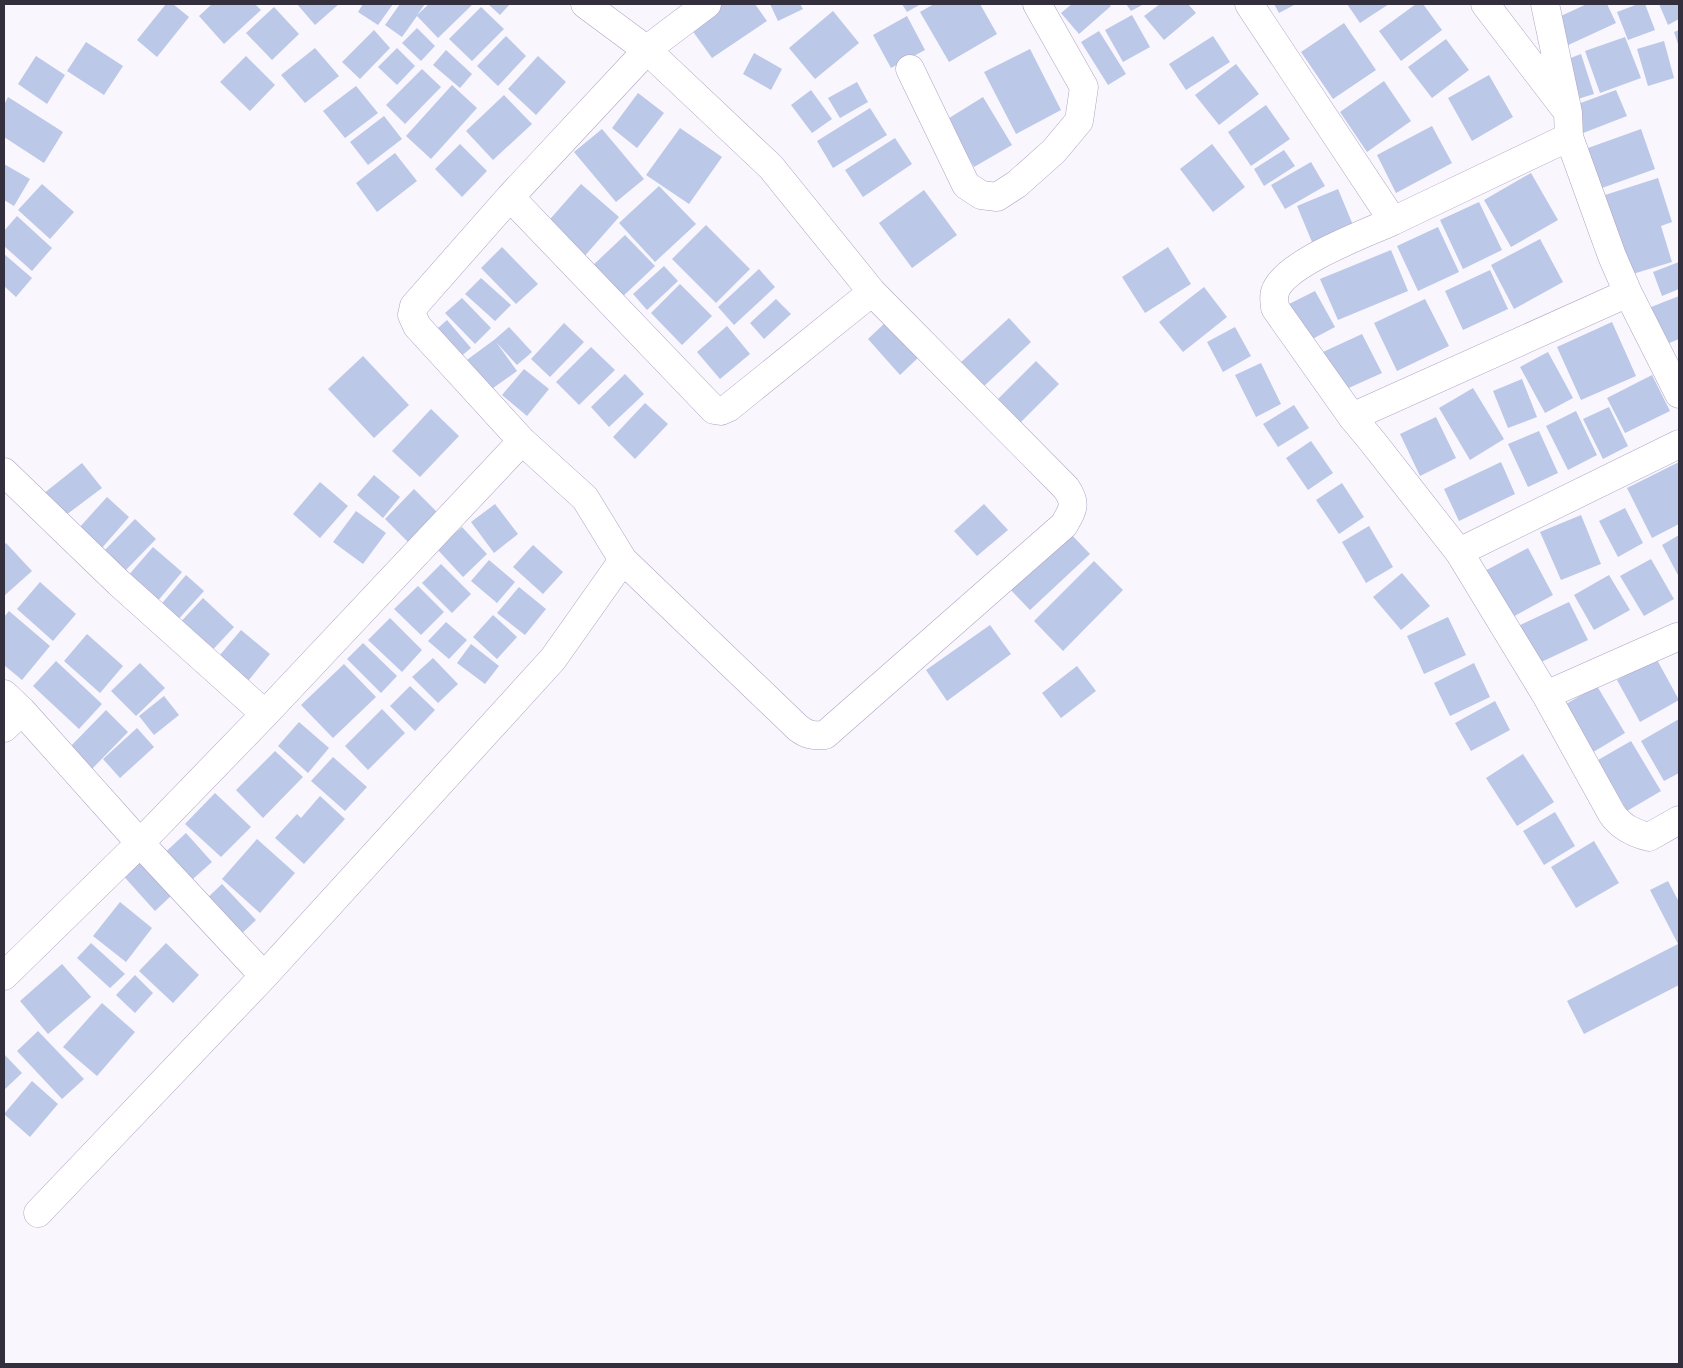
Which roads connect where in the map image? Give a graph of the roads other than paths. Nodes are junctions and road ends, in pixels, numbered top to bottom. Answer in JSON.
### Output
{"nodes":[{"id":1,"x":585,"y":4,"type":"edge"},
{"id":2,"x":707,"y":4,"type":"edge"},
{"id":3,"x":1037,"y":4,"type":"edge"},
{"id":4,"x":1249,"y":4,"type":"edge"},
{"id":5,"x":1485,"y":4,"type":"edge"},
{"id":6,"x":1545,"y":4,"type":"edge"},
{"id":7,"x":647,"y":50,"type":"junction"},
{"id":8,"x":910,"y":69,"type":"dead end"},
{"id":9,"x":1568,"y":125,"type":"junction"},
{"id":10,"x":510,"y":197,"type":"junction"},
{"id":11,"x":1393,"y":221,"type":"junction"},
{"id":12,"x":872,"y":292,"type":"junction"},
{"id":13,"x":1628,"y":293,"type":"junction"},
{"id":14,"x":1679,"y":394,"type":"edge"},
{"id":15,"x":1352,"y":417,"type":"junction"},
{"id":16,"x":522,"y":441,"type":"junction"},
{"id":17,"x":1679,"y":444,"type":"edge"},
{"id":18,"x":4,"y":472,"type":"edge"},
{"id":19,"x":1459,"y":552,"type":"junction"},
{"id":20,"x":623,"y":560,"type":"junction"},
{"id":21,"x":1678,"y":638,"type":"edge"},
{"id":22,"x":1546,"y":695,"type":"junction"},
{"id":23,"x":10,"y":711,"type":"edge"},
{"id":24,"x":265,"y":714,"type":"junction"},
{"id":25,"x":1679,"y":820,"type":"edge"},
{"id":26,"x":140,"y":843,"type":"junction"},
{"id":27,"x":4,"y":976,"type":"edge"},
{"id":28,"x":264,"y":976,"type":"junction"},
{"id":29,"x":38,"y":1213,"type":"dead end"}],
"edges":[{"from":1,"to":7,"type":"street"},
{"from":2,"to":7,"type":"street"},
{"from":3,"to":8,"type":"street"},
{"from":4,"to":11,"type":"street"},
{"from":5,"to":9,"type":"street"},
{"from":6,"to":9,"type":"street"},
{"from":7,"to":10,"type":"street"},
{"from":7,"to":12,"type":"street"},
{"from":9,"to":11,"type":"street"},
{"from":9,"to":13,"type":"street"},
{"from":10,"to":12,"type":"street"},
{"from":10,"to":16,"type":"street"},
{"from":11,"to":15,"type":"street"},
{"from":12,"to":20,"type":"street"},
{"from":13,"to":14,"type":"street"},
{"from":13,"to":15,"type":"street"},
{"from":15,"to":19,"type":"street"},
{"from":16,"to":20,"type":"street"},
{"from":16,"to":24,"type":"street"},
{"from":17,"to":19,"type":"street"},
{"from":18,"to":24,"type":"street"},
{"from":19,"to":22,"type":"street"},
{"from":20,"to":28,"type":"street"},
{"from":21,"to":22,"type":"street"},
{"from":22,"to":25,"type":"street"},
{"from":23,"to":26,"type":"street"},
{"from":24,"to":26,"type":"street"},
{"from":26,"to":27,"type":"street"},
{"from":26,"to":28,"type":"street"},
{"from":28,"to":29,"type":"street"}]}
